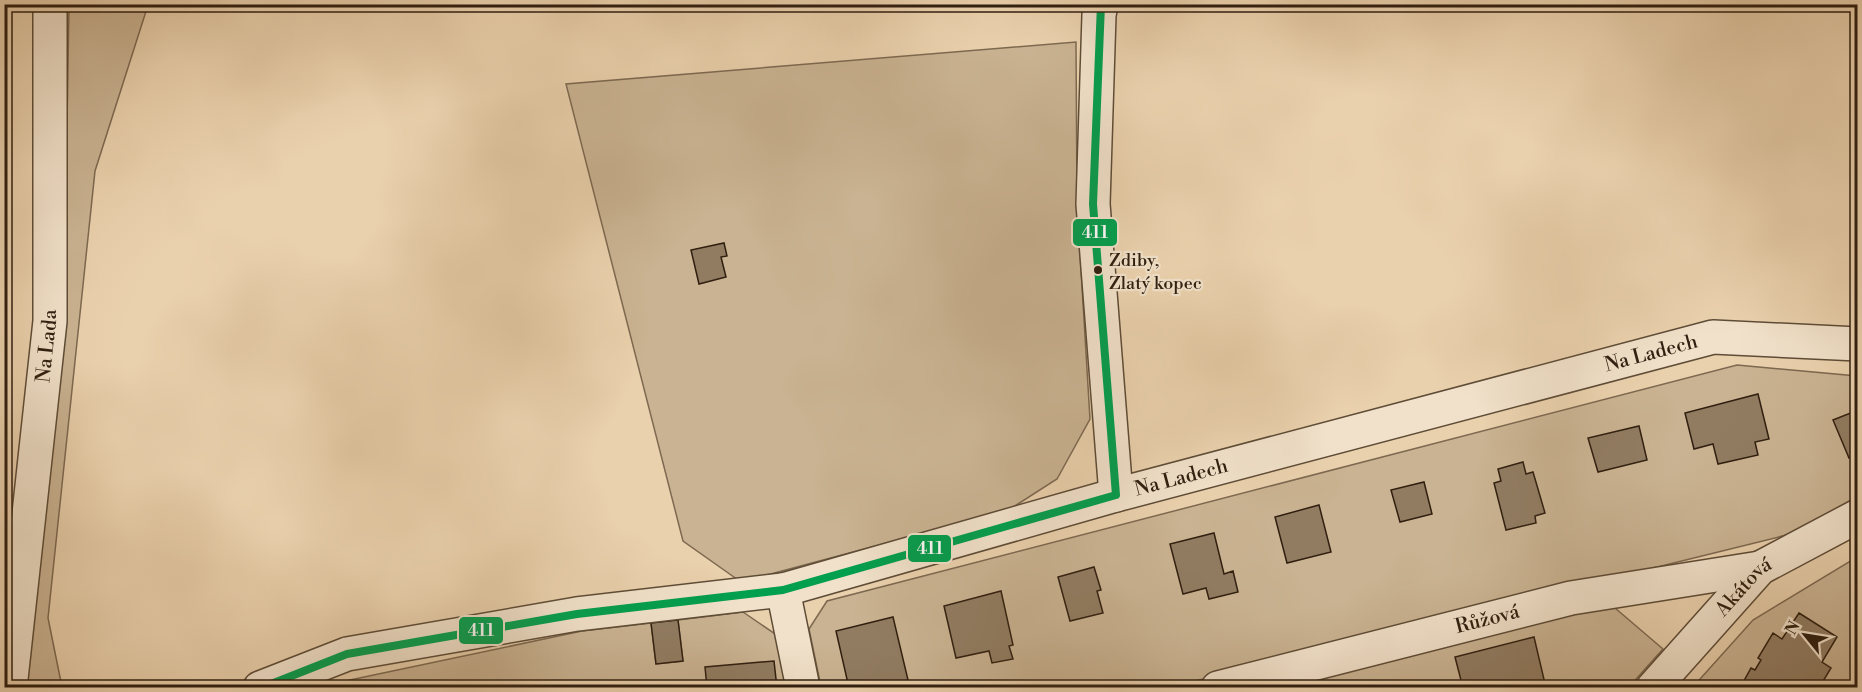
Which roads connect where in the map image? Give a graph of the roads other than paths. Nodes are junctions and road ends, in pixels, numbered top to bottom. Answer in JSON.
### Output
{"nodes":[{"id":1,"x":50,"y":4,"type":"edge"},
{"id":2,"x":1101,"y":4,"type":"edge"},
{"id":3,"x":1857,"y":344,"type":"edge"},
{"id":4,"x":1116,"y":495,"type":"junction"},
{"id":5,"x":1857,"y":516,"type":"edge"},
{"id":6,"x":1760,"y":568,"type":"junction"},
{"id":7,"x":783,"y":590,"type":"junction"},
{"id":8,"x":10,"y":687,"type":"edge"},
{"id":9,"x":260,"y":687,"type":"edge"},
{"id":10,"x":803,"y":687,"type":"edge"},
{"id":11,"x":1218,"y":687,"type":"edge"},
{"id":12,"x":1653,"y":687,"type":"edge"}],
"edges":[{"from":1,"to":8,"type":"street","name":"Na Lada"},
{"from":2,"to":4,"type":"street"},
{"from":3,"to":4,"type":"street","name":"Na Ladech"},
{"from":4,"to":7,"type":"street","name":"Na Ladech"},
{"from":5,"to":6,"type":"street","name":"Akátová"},
{"from":6,"to":11,"type":"street","name":"Růžová"},
{"from":6,"to":12,"type":"street","name":"Akátová"},
{"from":7,"to":9,"type":"street","name":"Na Ladech"},
{"from":7,"to":10,"type":"street"}]}
